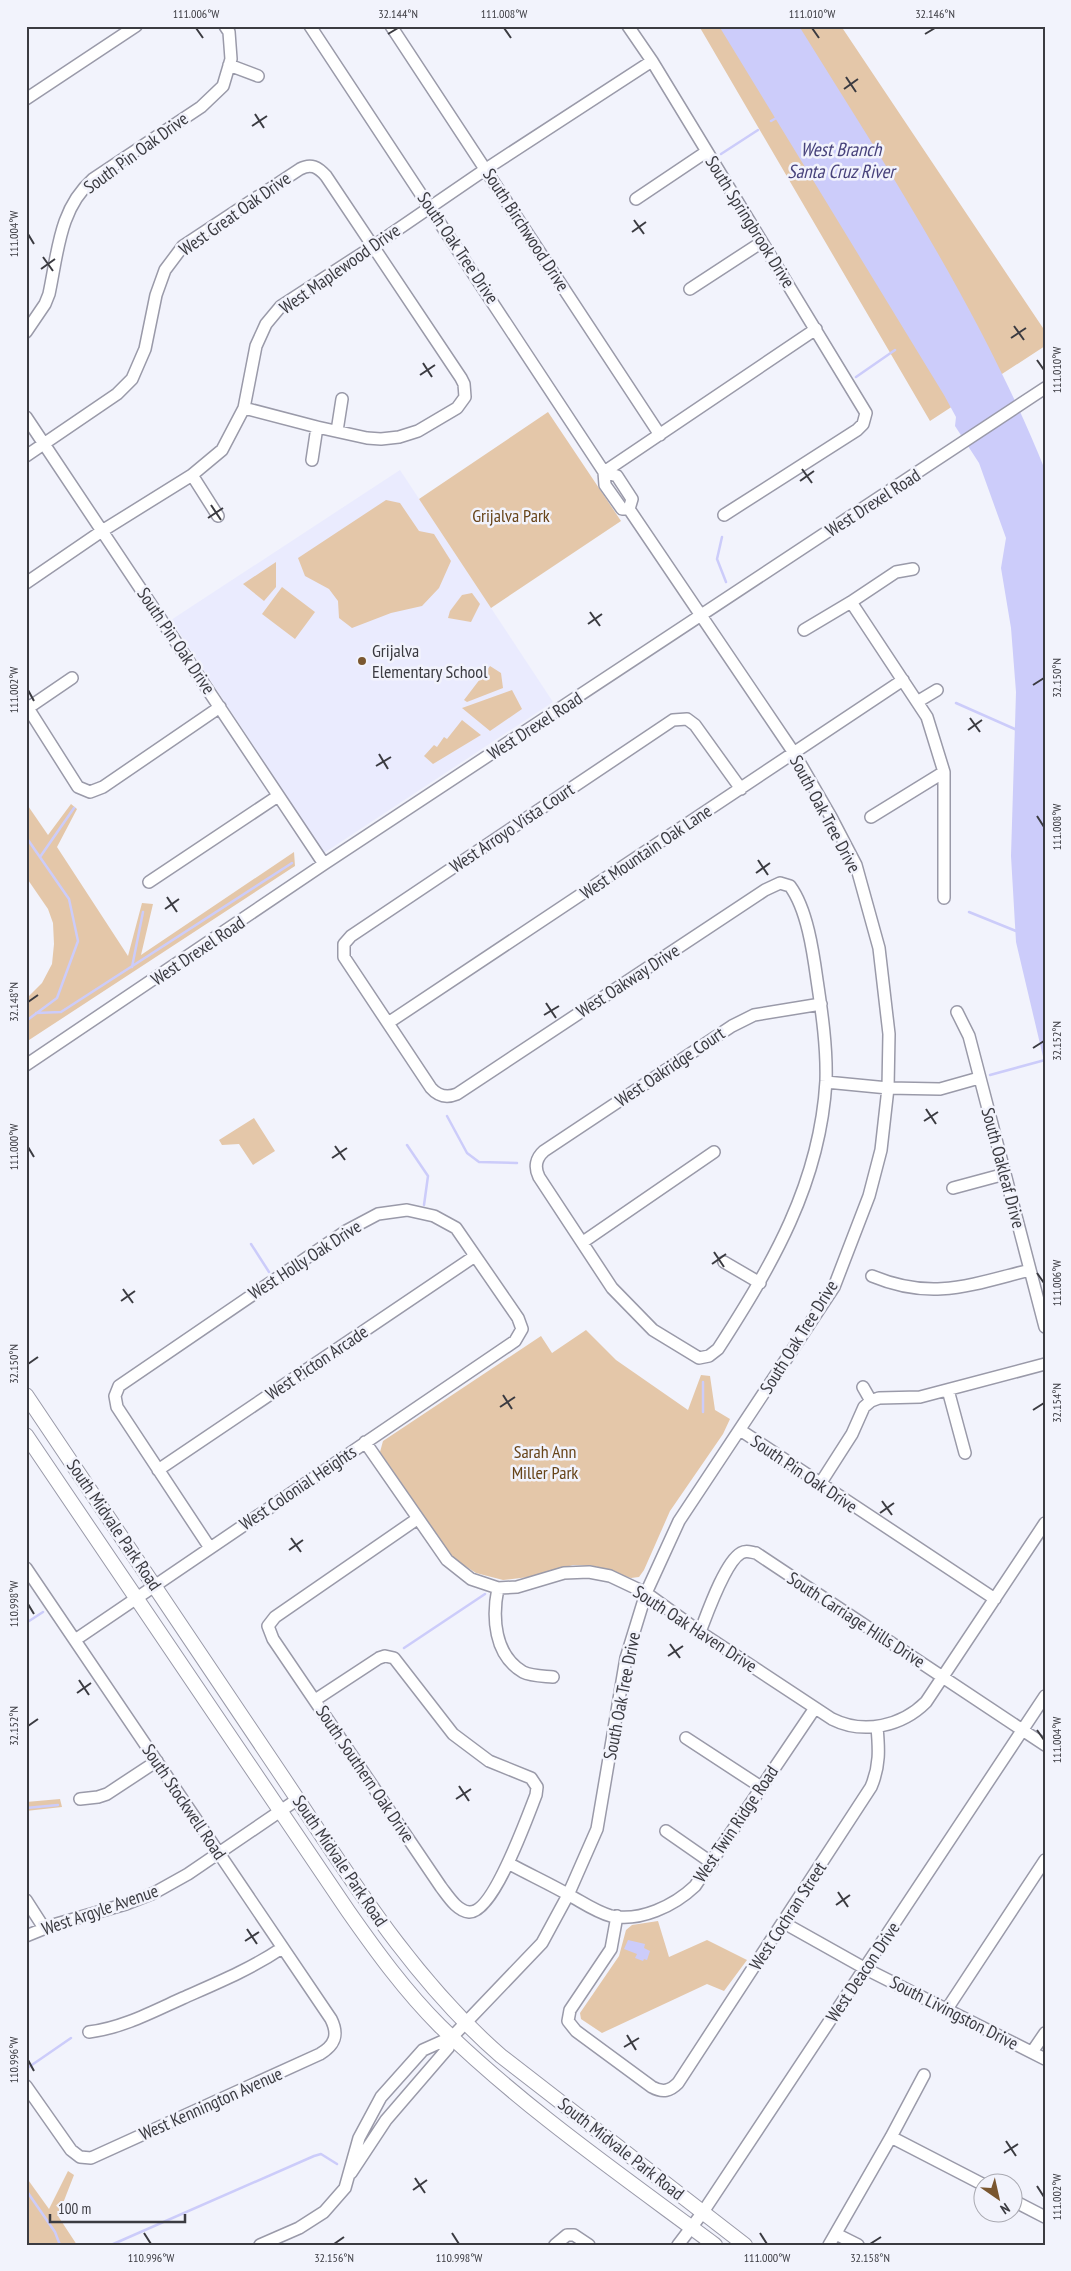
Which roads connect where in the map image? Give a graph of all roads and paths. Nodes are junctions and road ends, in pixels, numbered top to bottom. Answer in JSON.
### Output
{"nodes":[{"id":1,"x":136,"y":26,"type":"edge"},
{"id":2,"x":225,"y":26,"type":"edge"},
{"id":3,"x":310,"y":26,"type":"edge"},
{"id":4,"x":392,"y":26,"type":"edge"},
{"id":5,"x":628,"y":26,"type":"edge"},
{"id":6,"x":652,"y":61,"type":"junction"},
{"id":7,"x":229,"y":65,"type":"junction"},
{"id":8,"x":258,"y":76,"type":"dead end"},
{"id":9,"x":26,"y":99,"type":"edge"},
{"id":10,"x":706,"y":152,"type":"junction"},
{"id":11,"x":486,"y":169,"type":"junction"},
{"id":12,"x":636,"y":199,"type":"dead end"},
{"id":13,"x":430,"y":206,"type":"junction"},
{"id":14,"x":762,"y":242,"type":"junction"},
{"id":15,"x":372,"y":247,"type":"junction"},
{"id":16,"x":690,"y":289,"type":"dead end"},
{"id":17,"x":816,"y":329,"type":"junction"},
{"id":18,"x":26,"y":332,"type":"edge"},
{"id":19,"x":1045,"y":388,"type":"edge"},
{"id":20,"x":342,"y":399,"type":"dead end"},
{"id":21,"x":244,"y":408,"type":"junction"},
{"id":22,"x":26,"y":417,"type":"edge"},
{"id":23,"x":317,"y":427,"type":"junction"},
{"id":24,"x":337,"y":431,"type":"junction"},
{"id":25,"x":660,"y":435,"type":"junction"},
{"id":26,"x":44,"y":444,"type":"junction"},
{"id":27,"x":26,"y":456,"type":"edge"},
{"id":28,"x":312,"y":460,"type":"dead end"},
{"id":29,"x":604,"y":472,"type":"junction"},
{"id":30,"x":192,"y":475,"type":"junction"},
{"id":31,"x":724,"y":515,"type":"dead end"},
{"id":32,"x":218,"y":516,"type":"dead end"},
{"id":33,"x":102,"y":531,"type":"junction"},
{"id":34,"x":913,"y":569,"type":"dead end"},
{"id":35,"x":26,"y":583,"type":"edge"},
{"id":36,"x":851,"y":602,"type":"junction"},
{"id":37,"x":700,"y":616,"type":"junction"},
{"id":38,"x":804,"y":630,"type":"dead end"},
{"id":39,"x":72,"y":678,"type":"dead end"},
{"id":40,"x":903,"y":680,"type":"junction"},
{"id":41,"x":937,"y":690,"type":"dead end"},
{"id":42,"x":918,"y":702,"type":"junction"},
{"id":43,"x":27,"y":706,"type":"edge"},
{"id":44,"x":220,"y":707,"type":"junction"},
{"id":45,"x":794,"y":753,"type":"junction"},
{"id":46,"x":944,"y":772,"type":"junction"},
{"id":47,"x":741,"y":789,"type":"junction"},
{"id":48,"x":278,"y":796,"type":"junction"},
{"id":49,"x":871,"y":817,"type":"dead end"},
{"id":50,"x":324,"y":864,"type":"junction"},
{"id":51,"x":149,"y":882,"type":"dead end"},
{"id":52,"x":944,"y":898,"type":"dead end"},
{"id":53,"x":820,"y":1004,"type":"junction"},
{"id":54,"x":957,"y":1012,"type":"dead end"},
{"id":55,"x":388,"y":1023,"type":"junction"},
{"id":56,"x":26,"y":1065,"type":"edge"},
{"id":57,"x":979,"y":1078,"type":"junction"},
{"id":58,"x":826,"y":1082,"type":"junction"},
{"id":59,"x":888,"y":1088,"type":"junction"},
{"id":60,"x":714,"y":1152,"type":"dead end"},
{"id":61,"x":1005,"y":1174,"type":"junction"},
{"id":62,"x":953,"y":1188,"type":"dead end"},
{"id":63,"x":583,"y":1242,"type":"junction"},
{"id":64,"x":475,"y":1256,"type":"junction"},
{"id":65,"x":724,"y":1262,"type":"dead end"},
{"id":66,"x":1030,"y":1270,"type":"junction"},
{"id":67,"x":872,"y":1276,"type":"dead end"},
{"id":68,"x":760,"y":1283,"type":"junction"},
{"id":69,"x":1045,"y":1326,"type":"edge"},
{"id":70,"x":523,"y":1333,"type":"joint"},
{"id":71,"x":1045,"y":1364,"type":"edge"},
{"id":72,"x":863,"y":1387,"type":"dead end"},
{"id":73,"x":948,"y":1390,"type":"junction"},
{"id":74,"x":26,"y":1395,"type":"edge"},
{"id":75,"x":871,"y":1401,"type":"junction"},
{"id":76,"x":740,"y":1430,"type":"junction"},
{"id":77,"x":26,"y":1435,"type":"edge"},
{"id":78,"x":365,"y":1442,"type":"junction"},
{"id":79,"x":965,"y":1453,"type":"dead end"},
{"id":80,"x":158,"y":1470,"type":"junction"},
{"id":81,"x":820,"y":1484,"type":"junction"},
{"id":82,"x":417,"y":1519,"type":"junction"},
{"id":83,"x":1045,"y":1523,"type":"edge"},
{"id":84,"x":210,"y":1548,"type":"junction"},
{"id":85,"x":26,"y":1568,"type":"edge"},
{"id":86,"x":154,"y":1587,"type":"junction"},
{"id":87,"x":498,"y":1588,"type":"junction"},
{"id":88,"x":646,"y":1593,"type":"junction"},
{"id":89,"x":137,"y":1599,"type":"junction"},
{"id":90,"x":995,"y":1599,"type":"junction"},
{"id":91,"x":700,"y":1632,"type":"junction"},
{"id":92,"x":75,"y":1640,"type":"junction"},
{"id":93,"x":553,"y":1677,"type":"dead end"},
{"id":94,"x":944,"y":1678,"type":"junction"},
{"id":95,"x":1045,"y":1696,"type":"edge"},
{"id":96,"x":316,"y":1700,"type":"junction"},
{"id":97,"x":815,"y":1708,"type":"junction"},
{"id":98,"x":876,"y":1727,"type":"junction"},
{"id":99,"x":1022,"y":1731,"type":"junction"},
{"id":100,"x":686,"y":1738,"type":"dead end"},
{"id":101,"x":1045,"y":1745,"type":"edge"},
{"id":102,"x":157,"y":1761,"type":"junction"},
{"id":103,"x":761,"y":1788,"type":"junction"},
{"id":104,"x":80,"y":1799,"type":"dead end"},
{"id":105,"x":298,"y":1799,"type":"junction"},
{"id":106,"x":280,"y":1811,"type":"junction"},
{"id":107,"x":666,"y":1831,"type":"dead end"},
{"id":108,"x":219,"y":1853,"type":"junction"},
{"id":109,"x":1045,"y":1860,"type":"edge"},
{"id":110,"x":508,"y":1863,"type":"junction"},
{"id":111,"x":712,"y":1863,"type":"junction"},
{"id":112,"x":568,"y":1895,"type":"junction"},
{"id":113,"x":26,"y":1900,"type":"edge"},
{"id":114,"x":617,"y":1916,"type":"junction"},
{"id":115,"x":784,"y":1923,"type":"junction"},
{"id":116,"x":44,"y":1928,"type":"junction"},
{"id":117,"x":26,"y":1936,"type":"edge"},
{"id":118,"x":282,"y":1948,"type":"junction"},
{"id":119,"x":866,"y":1969,"type":"junction"},
{"id":120,"x":947,"y":2009,"type":"junction"},
{"id":121,"x":466,"y":2024,"type":"junction"},
{"id":122,"x":88,"y":2032,"type":"dead end"},
{"id":123,"x":1045,"y":2033,"type":"edge"},
{"id":124,"x":452,"y":2037,"type":"junction"},
{"id":125,"x":340,"y":2041,"type":"joint"},
{"id":126,"x":1032,"y":2052,"type":"junction"},
{"id":127,"x":1045,"y":2059,"type":"edge"},
{"id":128,"x":924,"y":2075,"type":"dead end"},
{"id":129,"x":26,"y":2086,"type":"edge"},
{"id":130,"x":891,"y":2137,"type":"junction"},
{"id":131,"x":347,"y":2179,"type":"junction"},
{"id":132,"x":974,"y":2180,"type":"edge"},
{"id":133,"x":1024,"y":2206,"type":"edge"},
{"id":134,"x":703,"y":2212,"type":"junction"},
{"id":135,"x":1045,"y":2217,"type":"edge"},
{"id":136,"x":692,"y":2227,"type":"junction"},
{"id":137,"x":836,"y":2234,"type":"junction"},
{"id":138,"x":260,"y":2245,"type":"edge"},
{"id":139,"x":555,"y":2245,"type":"edge"},
{"id":140,"x":589,"y":2245,"type":"edge"},
{"id":141,"x":678,"y":2245,"type":"edge"},
{"id":142,"x":715,"y":2245,"type":"edge"},
{"id":143,"x":745,"y":2245,"type":"edge"},
{"id":144,"x":829,"y":2245,"type":"edge"},
{"id":145,"x":858,"y":2245,"type":"edge"}],
"edges":[{"from":1,"to":9,"type":"street"},
{"from":2,"to":7,"type":"street","name":"South Pin Oak Drive"},
{"from":3,"to":13,"type":"street","name":"South Oak Tree Drive"},
{"from":4,"to":11,"type":"street","name":"South Birchwood Drive"},
{"from":5,"to":6,"type":"street","name":"South Springbrook Drive"},
{"from":6,"to":10,"type":"street","name":"South Springbrook Drive"},
{"from":6,"to":11,"type":"street","name":"West Maplewood Drive"},
{"from":7,"to":8,"type":"street"},
{"from":7,"to":18,"type":"street","name":"South Pin Oak Drive"},
{"from":10,"to":12,"type":"street"},
{"from":10,"to":14,"type":"street","name":"South Springbrook Drive"},
{"from":11,"to":13,"type":"street","name":"West Maplewood Drive"},
{"from":11,"to":25,"type":"street","name":"South Birchwood Drive"},
{"from":13,"to":15,"type":"street","name":"West Maplewood Drive"},
{"from":13,"to":29,"type":"street","name":"South Oak Tree Drive"},
{"from":14,"to":16,"type":"street"},
{"from":14,"to":17,"type":"street","name":"South Springbrook Drive"},
{"from":15,"to":21,"type":"street","name":"West Maplewood Drive"},
{"from":15,"to":24,"type":"street"},
{"from":15,"to":26,"type":"street","name":"West Great Oak Drive"},
{"from":17,"to":25,"type":"street"},
{"from":17,"to":31,"type":"street","name":"South Springbrook Drive"},
{"from":19,"to":37,"type":"street","name":"West Drexel Road"},
{"from":20,"to":24,"type":"street"},
{"from":21,"to":23,"type":"street"},
{"from":21,"to":30,"type":"street","name":"West Maplewood Drive"},
{"from":22,"to":26,"type":"street","name":"South Pin Oak Drive"},
{"from":23,"to":24,"type":"street"},
{"from":23,"to":28,"type":"street"},
{"from":25,"to":29,"type":"street"},
{"from":26,"to":27,"type":"street","name":"West Great Oak Drive"},
{"from":26,"to":33,"type":"street","name":"South Pin Oak Drive"},
{"from":29,"to":37,"type":"street","name":"South Oak Tree Drive"},
{"from":30,"to":32,"type":"street"},
{"from":30,"to":33,"type":"street","name":"West Maplewood Drive"},
{"from":33,"to":35,"type":"street","name":"West Maplewood Drive"},
{"from":33,"to":44,"type":"street","name":"South Pin Oak Drive"},
{"from":34,"to":36,"type":"street"},
{"from":36,"to":38,"type":"street"},
{"from":36,"to":40,"type":"street"},
{"from":37,"to":45,"type":"street","name":"South Oak Tree Drive"},
{"from":37,"to":50,"type":"street","name":"West Drexel Road"},
{"from":39,"to":43,"type":"street"},
{"from":40,"to":42,"type":"street"},
{"from":40,"to":45,"type":"street","name":"West Mountain Oak Lane"},
{"from":41,"to":42,"type":"street"},
{"from":42,"to":46,"type":"street"},
{"from":43,"to":44,"type":"street"},
{"from":44,"to":48,"type":"street","name":"South Pin Oak Drive"},
{"from":45,"to":47,"type":"street","name":"West Mountain Oak Lane"},
{"from":45,"to":59,"type":"street","name":"South Oak Tree Drive"},
{"from":46,"to":49,"type":"street"},
{"from":46,"to":52,"type":"street"},
{"from":47,"to":55,"type":"street","name":"West Mountain Oak Lane"},
{"from":47,"to":55,"type":"street","name":"West Arroyo Vista Court"},
{"from":48,"to":50,"type":"street","name":"South Pin Oak Drive"},
{"from":48,"to":51,"type":"street"},
{"from":50,"to":56,"type":"street","name":"West Drexel Road"},
{"from":53,"to":55,"type":"street","name":"West Oakway Drive"},
{"from":53,"to":58,"type":"street"},
{"from":53,"to":63,"type":"street","name":"West Oakridge Court"},
{"from":54,"to":57,"type":"street","name":"South Oakleaf Drive"},
{"from":57,"to":59,"type":"street"},
{"from":57,"to":61,"type":"street","name":"South Oakleaf Drive"},
{"from":58,"to":59,"type":"street"},
{"from":58,"to":68,"type":"street"},
{"from":59,"to":76,"type":"street","name":"South Oak Tree Drive"},
{"from":60,"to":63,"type":"street"},
{"from":61,"to":62,"type":"street"},
{"from":61,"to":66,"type":"street","name":"South Oakleaf Drive"},
{"from":63,"to":68,"type":"street"},
{"from":64,"to":70,"type":"street","name":"West Holly Oak Drive"},
{"from":64,"to":80,"type":"street","name":"West Picton Arcade"},
{"from":64,"to":80,"type":"street","name":"West Holly Oak Drive"},
{"from":65,"to":68,"type":"street"},
{"from":66,"to":67,"type":"street"},
{"from":66,"to":69,"type":"street","name":"South Oakleaf Drive"},
{"from":70,"to":78,"type":"street","name":"West Colonial Heights"},
{"from":71,"to":73,"type":"street"},
{"from":72,"to":75,"type":"street"},
{"from":73,"to":75,"type":"street"},
{"from":73,"to":79,"type":"street"},
{"from":74,"to":86,"type":"main road","name":"South Midvale Park Road"},
{"from":75,"to":81,"type":"street"},
{"from":76,"to":81,"type":"street","name":"South Pin Oak Drive"},
{"from":76,"to":88,"type":"street","name":"South Oak Tree Drive"},
{"from":77,"to":89,"type":"main road","name":"South Midvale Park Road"},
{"from":78,"to":82,"type":"street","name":"South Oak Haven Drive"},
{"from":78,"to":84,"type":"street","name":"West Colonial Heights"},
{"from":80,"to":84,"type":"street"},
{"from":81,"to":90,"type":"street","name":"South Pin Oak Drive"},
{"from":82,"to":87,"type":"street","name":"South Oak Haven Drive"},
{"from":82,"to":96,"type":"street","name":"South Southern Oak Drive"},
{"from":83,"to":90,"type":"street"},
{"from":84,"to":86,"type":"street","name":"West Colonial Heights"},
{"from":85,"to":92,"type":"street","name":"South Stockwell Road"},
{"from":86,"to":89,"type":"street","name":"West Colonial Heights"},
{"from":86,"to":105,"type":"main road","name":"South Midvale Park Road"},
{"from":87,"to":88,"type":"street","name":"South Oak Haven Drive"},
{"from":87,"to":93,"type":"street"},
{"from":88,"to":91,"type":"street","name":"South Oak Haven Drive"},
{"from":88,"to":112,"type":"street","name":"South Oak Tree Drive"},
{"from":89,"to":92,"type":"street","name":"West Colonial Heights"},
{"from":89,"to":106,"type":"main road","name":"South Midvale Park Road"},
{"from":90,"to":94,"type":"street"},
{"from":91,"to":94,"type":"street","name":"South Carriage Hills Drive"},
{"from":91,"to":97,"type":"street","name":"South Oak Haven Drive"},
{"from":92,"to":102,"type":"street","name":"South Stockwell Road"},
{"from":94,"to":98,"type":"street","name":"South Oak Haven Drive"},
{"from":94,"to":99,"type":"street","name":"South Carriage Hills Drive"},
{"from":95,"to":99,"type":"street","name":"West Deacon Drive"},
{"from":96,"to":110,"type":"street","name":"South Southern Oak Drive"},
{"from":96,"to":110,"type":"street"},
{"from":97,"to":98,"type":"street","name":"South Oak Haven Drive"},
{"from":97,"to":103,"type":"street","name":"West Twin Ridge Road"},
{"from":98,"to":115,"type":"street","name":"West Cochran Street"},
{"from":99,"to":101,"type":"street","name":"South Carriage Hills Drive"},
{"from":99,"to":119,"type":"street","name":"West Deacon Drive"},
{"from":100,"to":103,"type":"street"},
{"from":102,"to":104,"type":"street"},
{"from":102,"to":108,"type":"street","name":"South Stockwell Road"},
{"from":103,"to":111,"type":"street","name":"West Twin Ridge Road"},
{"from":105,"to":106,"type":"street","name":"West Argyle Avenue"},
{"from":105,"to":121,"type":"main road","name":"South Midvale Park Road"},
{"from":106,"to":108,"type":"street","name":"West Argyle Avenue"},
{"from":106,"to":124,"type":"main road","name":"South Midvale Park Road"},
{"from":107,"to":111,"type":"street"},
{"from":108,"to":116,"type":"street","name":"West Argyle Avenue"},
{"from":108,"to":118,"type":"street","name":"South Stockwell Road"},
{"from":109,"to":120,"type":"street"},
{"from":110,"to":112,"type":"street","name":"West Twin Ridge Road"},
{"from":111,"to":114,"type":"street","name":"West Twin Ridge Road"},
{"from":112,"to":114,"type":"street","name":"West Twin Ridge Road"},
{"from":112,"to":121,"type":"street","name":"South Oak Tree Drive"},
{"from":113,"to":116,"type":"street"},
{"from":114,"to":115,"type":"street","name":"West Cochran Street"},
{"from":115,"to":119,"type":"street","name":"South Livingston Drive"},
{"from":116,"to":117,"type":"street","name":"West Argyle Avenue"},
{"from":118,"to":122,"type":"street"},
{"from":118,"to":125,"type":"street","name":"South Stockwell Road"},
{"from":119,"to":120,"type":"street","name":"South Livingston Drive"},
{"from":119,"to":134,"type":"street","name":"West Deacon Drive"},
{"from":120,"to":126,"type":"street","name":"South Livingston Drive"},
{"from":121,"to":124,"type":"street","name":"South Oak Tree Drive"},
{"from":121,"to":134,"type":"main road","name":"South Midvale Park Road"},
{"from":123,"to":126,"type":"street"},
{"from":124,"to":131,"type":"street"},
{"from":124,"to":131,"type":"street"},
{"from":124,"to":136,"type":"main road","name":"South Midvale Park Road"},
{"from":125,"to":129,"type":"street","name":"West Kennington Avenue"},
{"from":126,"to":127,"type":"street","name":"South Livingston Drive"},
{"from":128,"to":130,"type":"street"},
{"from":130,"to":132,"type":"street"},
{"from":130,"to":137,"type":"street"},
{"from":131,"to":138,"type":"street"},
{"from":133,"to":135,"type":"street"},
{"from":134,"to":136,"type":"street","name":"West Deacon Drive"},
{"from":134,"to":143,"type":"main road","name":"South Midvale Park Road"},
{"from":136,"to":141,"type":"street","name":"West Deacon Drive"},
{"from":136,"to":142,"type":"main road","name":"South Midvale Park Road"},
{"from":137,"to":144,"type":"street"},
{"from":137,"to":145,"type":"street"},
{"from":139,"to":140,"type":"street"}]}
